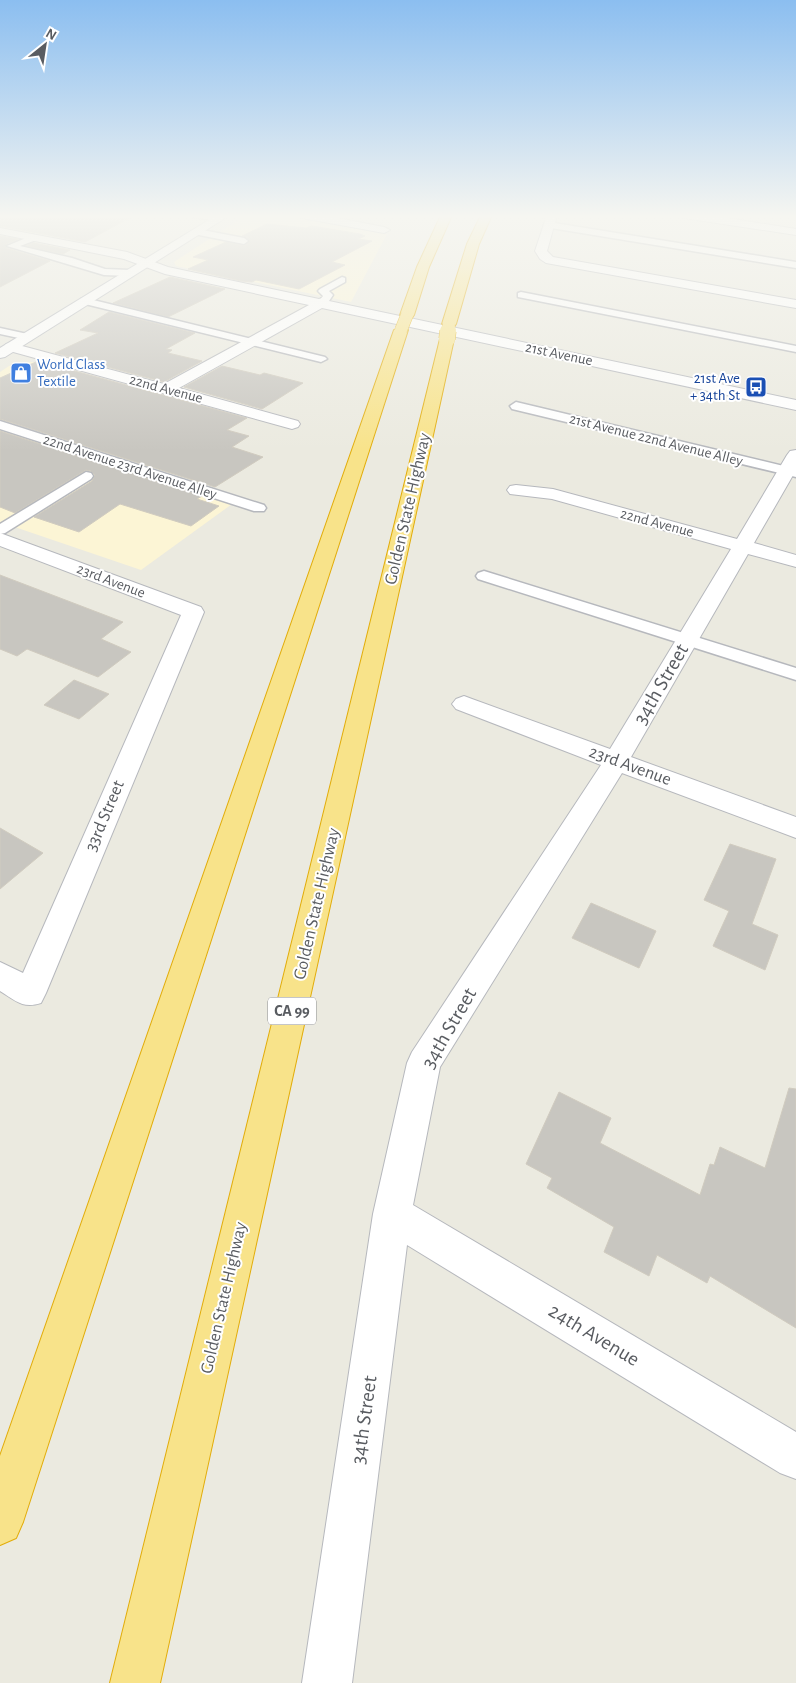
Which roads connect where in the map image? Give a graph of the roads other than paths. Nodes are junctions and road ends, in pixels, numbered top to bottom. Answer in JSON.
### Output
{"nodes":[{"id":1,"x":97,"y":294,"type":"edge"},
{"id":2,"x":281,"y":294,"type":"edge"},
{"id":3,"x":326,"y":294,"type":"edge"},
{"id":4,"x":414,"y":294,"type":"edge"},
{"id":5,"x":459,"y":294,"type":"edge"},
{"id":6,"x":737,"y":294,"type":"edge"},
{"id":7,"x":520,"y":295,"type":"dead end"},
{"id":8,"x":85,"y":301,"type":"junction"},
{"id":9,"x":323,"y":302,"type":"junction"},
{"id":10,"x":796,"y":304,"type":"edge"},
{"id":11,"x":0,"y":331,"type":"edge"},
{"id":12,"x":28,"y":337,"type":"junction"},
{"id":13,"x":252,"y":342,"type":"junction"},
{"id":14,"x":796,"y":349,"type":"edge"},
{"id":15,"x":3,"y":352,"type":"edge"},
{"id":16,"x":321,"y":359,"type":"dead end"},
{"id":17,"x":166,"y":389,"type":"junction"},
{"id":18,"x":796,"y":405,"type":"edge"},
{"id":19,"x":516,"y":406,"type":"dead end"},
{"id":20,"x":292,"y":424,"type":"dead end"},
{"id":21,"x":0,"y":426,"type":"edge"},
{"id":22,"x":793,"y":467,"type":"edge"},
{"id":23,"x":86,"y":476,"type":"dead end"},
{"id":24,"x":516,"y":490,"type":"dead end"},
{"id":25,"x":259,"y":508,"type":"dead end"},
{"id":26,"x":0,"y":530,"type":"edge"},
{"id":27,"x":0,"y":539,"type":"edge"},
{"id":28,"x":742,"y":546,"type":"junction"},
{"id":29,"x":796,"y":561,"type":"edge"},
{"id":30,"x":484,"y":576,"type":"dead end"},
{"id":31,"x":687,"y":639,"type":"junction"},
{"id":32,"x":181,"y":640,"type":"joint"},
{"id":33,"x":796,"y":674,"type":"edge"},
{"id":34,"x":464,"y":704,"type":"dead end"},
{"id":35,"x":616,"y":761,"type":"junction"},
{"id":36,"x":796,"y":828,"type":"edge"},
{"id":37,"x":0,"y":975,"type":"edge"},
{"id":38,"x":392,"y":1214,"type":"junction"},
{"id":39,"x":796,"y":1457,"type":"edge"},
{"id":40,"x":0,"y":1522,"type":"edge"},
{"id":41,"x":135,"y":1683,"type":"edge"},
{"id":42,"x":327,"y":1683,"type":"edge"}],
"edges":[{"from":1,"to":8,"type":"street"},
{"from":2,"to":9,"type":"street","name":"21st Avenue"},
{"from":3,"to":9,"type":"lane"},
{"from":4,"to":40,"type":"highway"},
{"from":5,"to":41,"type":"highway","name":"Golden State Highway","number":"CA 99"},
{"from":6,"to":10,"type":"street"},
{"from":7,"to":14,"type":"lane"},
{"from":8,"to":12,"type":"street"},
{"from":8,"to":13,"type":"lane"},
{"from":9,"to":13,"type":"street"},
{"from":9,"to":18,"type":"street","name":"21st Avenue"},
{"from":11,"to":12,"type":"lane"},
{"from":12,"to":15,"type":"street"},
{"from":13,"to":16,"type":"lane"},
{"from":13,"to":17,"type":"street"},
{"from":15,"to":17,"type":"street","name":"22nd Avenue"},
{"from":17,"to":20,"type":"street","name":"22nd Avenue"},
{"from":19,"to":22,"type":"lane","name":"21st Avenue 22nd Avenue Alley"},
{"from":21,"to":25,"type":"lane","name":"22nd Avenue 23rd Avenue Alley"},
{"from":22,"to":28,"type":"street","name":"34th Street"},
{"from":23,"to":26,"type":"lane"},
{"from":24,"to":28,"type":"street","name":"22nd Avenue"},
{"from":27,"to":32,"type":"street","name":"23rd Avenue"},
{"from":28,"to":29,"type":"street","name":"22nd Avenue"},
{"from":28,"to":31,"type":"street","name":"34th Street"},
{"from":30,"to":31,"type":"lane"},
{"from":31,"to":33,"type":"lane"},
{"from":31,"to":35,"type":"street","name":"34th Street"},
{"from":32,"to":37,"type":"street","name":"33rd Street"},
{"from":34,"to":35,"type":"street","name":"23rd Avenue"},
{"from":35,"to":36,"type":"street","name":"23rd Avenue"},
{"from":35,"to":38,"type":"street","name":"34th Street"},
{"from":38,"to":39,"type":"street","name":"24th Avenue"},
{"from":38,"to":42,"type":"street","name":"34th Street"}]}
